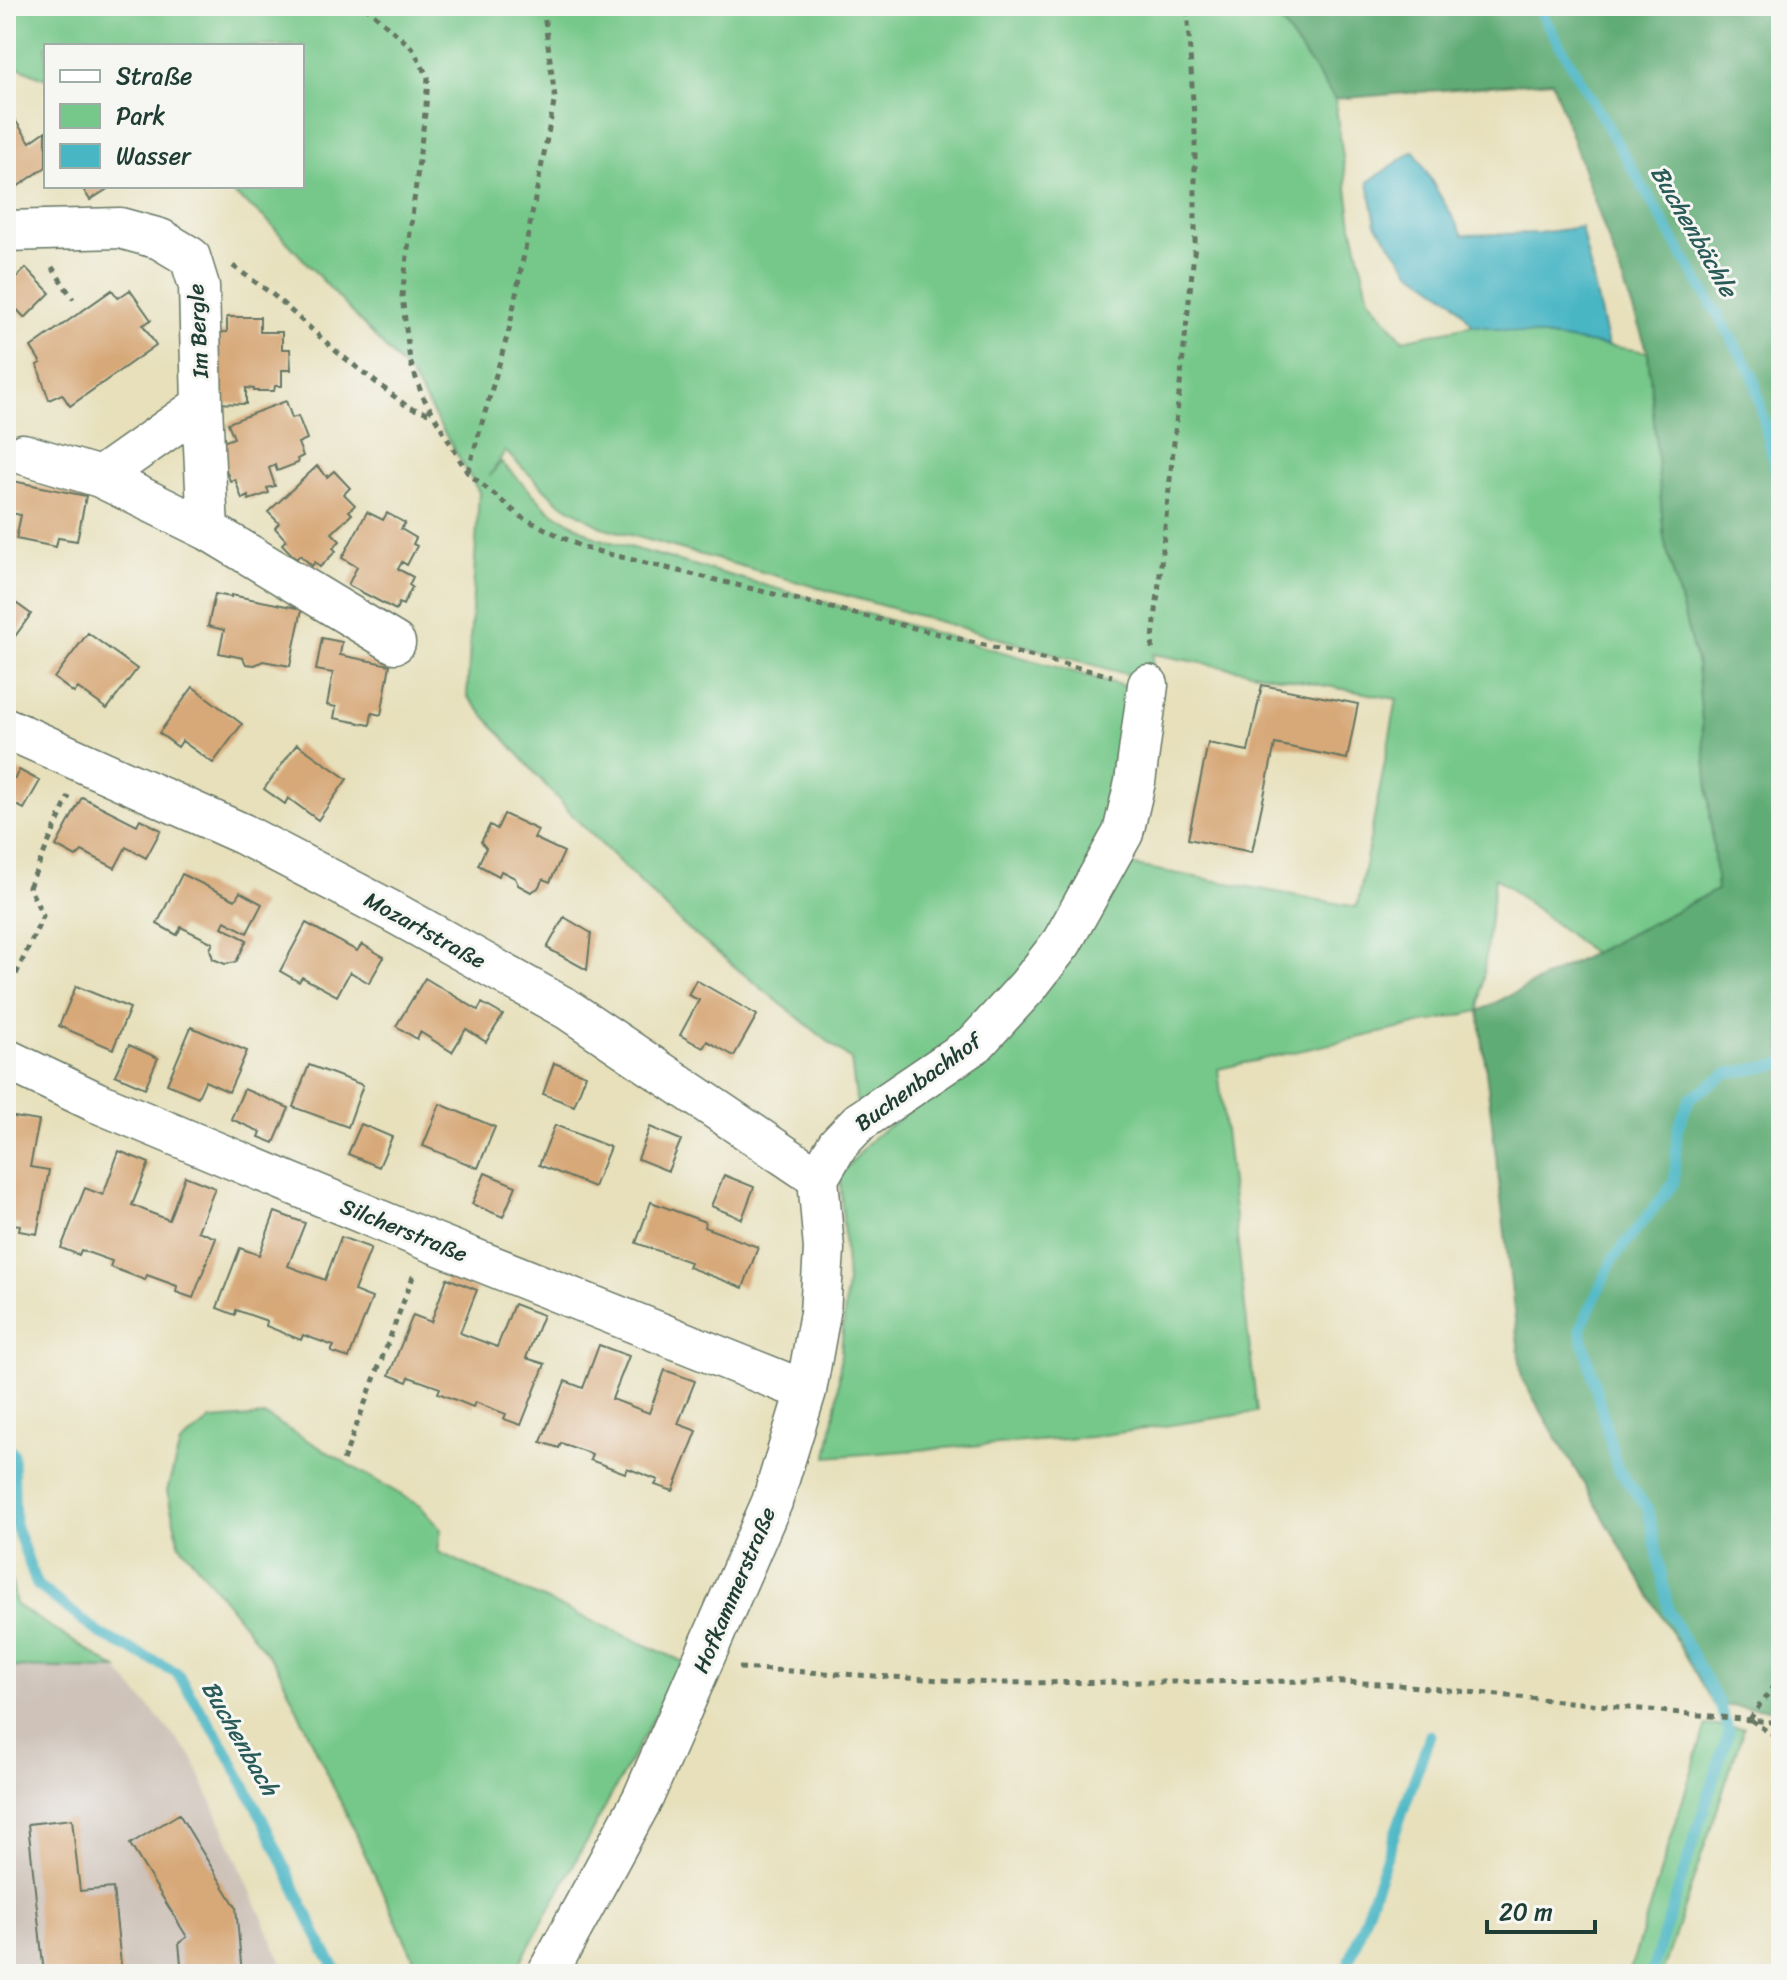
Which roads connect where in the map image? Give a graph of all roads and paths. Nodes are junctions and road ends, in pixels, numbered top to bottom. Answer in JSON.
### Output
{"nodes":[{"id":1,"x":365,"y":6,"type":"edge"},
{"id":2,"x":543,"y":6,"type":"edge"},
{"id":3,"x":1187,"y":6,"type":"edge"},
{"id":4,"x":6,"y":231,"type":"edge"},
{"id":5,"x":190,"y":257,"type":"junction"},
{"id":6,"x":202,"y":405,"type":"junction"},
{"id":7,"x":434,"y":415,"type":"junction"},
{"id":8,"x":23,"y":454,"type":"dead end"},
{"id":9,"x":467,"y":472,"type":"junction"},
{"id":10,"x":100,"y":477,"type":"junction"},
{"id":11,"x":208,"y":530,"type":"junction"},
{"id":12,"x":395,"y":643,"type":"dead end"},
{"id":13,"x":1148,"y":685,"type":"junction"},
{"id":14,"x":6,"y":728,"type":"edge"},
{"id":15,"x":84,"y":762,"type":"junction"},
{"id":16,"x":6,"y":996,"type":"edge"},
{"id":17,"x":6,"y":1059,"type":"edge"},
{"id":18,"x":818,"y":1178,"type":"junction"},
{"id":19,"x":427,"y":1240,"type":"junction"},
{"id":20,"x":806,"y":1391,"type":"junction"},
{"id":21,"x":343,"y":1461,"type":"dead end"},
{"id":22,"x":702,"y":1665,"type":"junction"},
{"id":23,"x":1781,"y":1675,"type":"edge"},
{"id":24,"x":1750,"y":1719,"type":"junction"},
{"id":25,"x":1781,"y":1723,"type":"edge"},
{"id":26,"x":1781,"y":1741,"type":"edge"},
{"id":27,"x":547,"y":1974,"type":"edge"}],
"edges":[{"from":1,"to":7,"type":"path"},
{"from":2,"to":9,"type":"path"},
{"from":3,"to":13,"type":"path"},
{"from":4,"to":5,"type":"street","name":"Im Bergle"},
{"from":5,"to":6,"type":"street","name":"Im Bergle"},
{"from":5,"to":7,"type":"path"},
{"from":6,"to":10,"type":"street","name":"Im Bergle"},
{"from":6,"to":11,"type":"street","name":"Im Bergle"},
{"from":7,"to":9,"type":"path"},
{"from":8,"to":10,"type":"street"},
{"from":9,"to":13,"type":"path"},
{"from":10,"to":11,"type":"street"},
{"from":11,"to":12,"type":"street"},
{"from":13,"to":18,"type":"street","name":"Buchenbachhof"},
{"from":14,"to":15,"type":"street","name":"Mozartstraße"},
{"from":15,"to":16,"type":"path"},
{"from":15,"to":18,"type":"street","name":"Mozartstraße"},
{"from":17,"to":19,"type":"street","name":"Silcherstraße"},
{"from":18,"to":20,"type":"street","name":"Hofkammerstraße"},
{"from":19,"to":20,"type":"street","name":"Silcherstraße"},
{"from":19,"to":21,"type":"path"},
{"from":20,"to":22,"type":"street","name":"Hofkammerstraße"},
{"from":22,"to":24,"type":"path"},
{"from":22,"to":27,"type":"street","name":"Hofkammerstraße"},
{"from":23,"to":24,"type":"path"},
{"from":24,"to":25,"type":"path"},
{"from":24,"to":26,"type":"path"}]}
